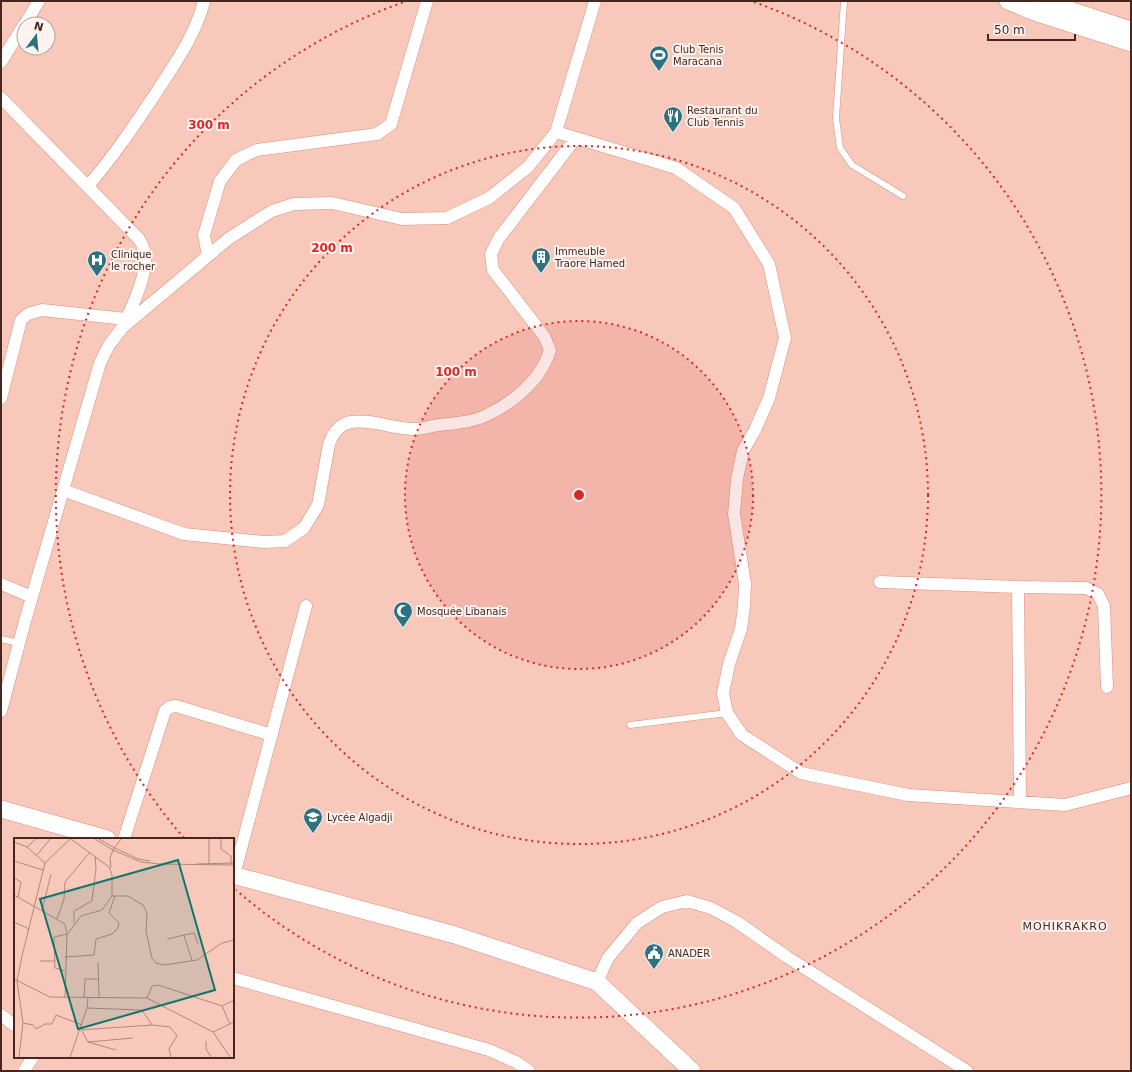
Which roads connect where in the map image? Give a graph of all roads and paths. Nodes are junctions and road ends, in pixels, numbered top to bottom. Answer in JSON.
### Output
{"nodes":[{"id":1,"x":39,"y":1,"type":"edge"},
{"id":2,"x":204,"y":1,"type":"edge"},
{"id":3,"x":427,"y":1,"type":"edge"},
{"id":4,"x":595,"y":1,"type":"edge"},
{"id":5,"x":844,"y":1,"type":"edge"},
{"id":6,"x":1008,"y":1,"type":"edge"},
{"id":7,"x":1042,"y":1,"type":"edge"},
{"id":8,"x":30,"y":16,"type":"edge"},
{"id":9,"x":1131,"y":30,"type":"edge"},
{"id":10,"x":16,"y":38,"type":"edge"},
{"id":11,"x":1131,"y":43,"type":"edge"},
{"id":12,"x":1,"y":62,"type":"edge"},
{"id":13,"x":1,"y":98,"type":"edge"},
{"id":14,"x":556,"y":132,"type":"junction"},
{"id":15,"x":574,"y":139,"type":"junction"},
{"id":16,"x":88,"y":186,"type":"junction"},
{"id":17,"x":903,"y":196,"type":"dead end"},
{"id":18,"x":208,"y":256,"type":"junction"},
{"id":19,"x":124,"y":323,"type":"junction"},
{"id":20,"x":1,"y":398,"type":"edge"},
{"id":21,"x":63,"y":490,"type":"junction"},
{"id":22,"x":880,"y":582,"type":"dead end"},
{"id":23,"x":1,"y":584,"type":"edge"},
{"id":24,"x":1018,"y":587,"type":"junction"},
{"id":25,"x":32,"y":597,"type":"junction"},
{"id":26,"x":306,"y":606,"type":"dead end"},
{"id":27,"x":1,"y":639,"type":"edge"},
{"id":28,"x":19,"y":643,"type":"junction"},
{"id":29,"x":1107,"y":686,"type":"dead end"},
{"id":30,"x":1,"y":711,"type":"edge"},
{"id":31,"x":727,"y":713,"type":"junction"},
{"id":32,"x":630,"y":725,"type":"dead end"},
{"id":33,"x":272,"y":735,"type":"junction"},
{"id":34,"x":1131,"y":788,"type":"edge"},
{"id":35,"x":1020,"y":802,"type":"junction"},
{"id":36,"x":1,"y":809,"type":"edge"},
{"id":37,"x":104,"y":838,"type":"edge"},
{"id":38,"x":124,"y":838,"type":"edge"},
{"id":39,"x":234,"y":875,"type":"edge"},
{"id":40,"x":234,"y":978,"type":"edge"},
{"id":41,"x":597,"y":982,"type":"junction"},
{"id":42,"x":1,"y":1015,"type":"edge"},
{"id":43,"x":14,"y":1025,"type":"edge"},
{"id":44,"x":32,"y":1058,"type":"edge"},
{"id":45,"x":24,"y":1071,"type":"edge"},
{"id":46,"x":529,"y":1071,"type":"edge"},
{"id":47,"x":692,"y":1071,"type":"edge"},
{"id":48,"x":967,"y":1071,"type":"edge"}],
"edges":[{"from":1,"to":8,"type":"street"},
{"from":2,"to":16,"type":"street"},
{"from":3,"to":18,"type":"street"},
{"from":4,"to":14,"type":"street"},
{"from":5,"to":17,"type":"lane"},
{"from":6,"to":11,"type":"street"},
{"from":7,"to":9,"type":"street"},
{"from":10,"to":12,"type":"street"},
{"from":13,"to":16,"type":"street"},
{"from":14,"to":15,"type":"street"},
{"from":14,"to":18,"type":"street"},
{"from":15,"to":21,"type":"street"},
{"from":15,"to":31,"type":"street"},
{"from":16,"to":19,"type":"street"},
{"from":18,"to":19,"type":"street"},
{"from":19,"to":20,"type":"street"},
{"from":19,"to":21,"type":"street"},
{"from":21,"to":25,"type":"street"},
{"from":22,"to":24,"type":"street"},
{"from":23,"to":25,"type":"street"},
{"from":24,"to":29,"type":"street"},
{"from":24,"to":35,"type":"street"},
{"from":25,"to":28,"type":"street"},
{"from":26,"to":33,"type":"street"},
{"from":27,"to":28,"type":"lane"},
{"from":28,"to":30,"type":"street"},
{"from":31,"to":32,"type":"lane"},
{"from":31,"to":35,"type":"street"},
{"from":33,"to":38,"type":"street"},
{"from":33,"to":39,"type":"street"},
{"from":34,"to":35,"type":"street"},
{"from":36,"to":37,"type":"street"},
{"from":39,"to":41,"type":"street"},
{"from":40,"to":46,"type":"street"},
{"from":41,"to":47,"type":"street"},
{"from":41,"to":48,"type":"street"},
{"from":42,"to":43,"type":"street"},
{"from":44,"to":45,"type":"street"}]}
